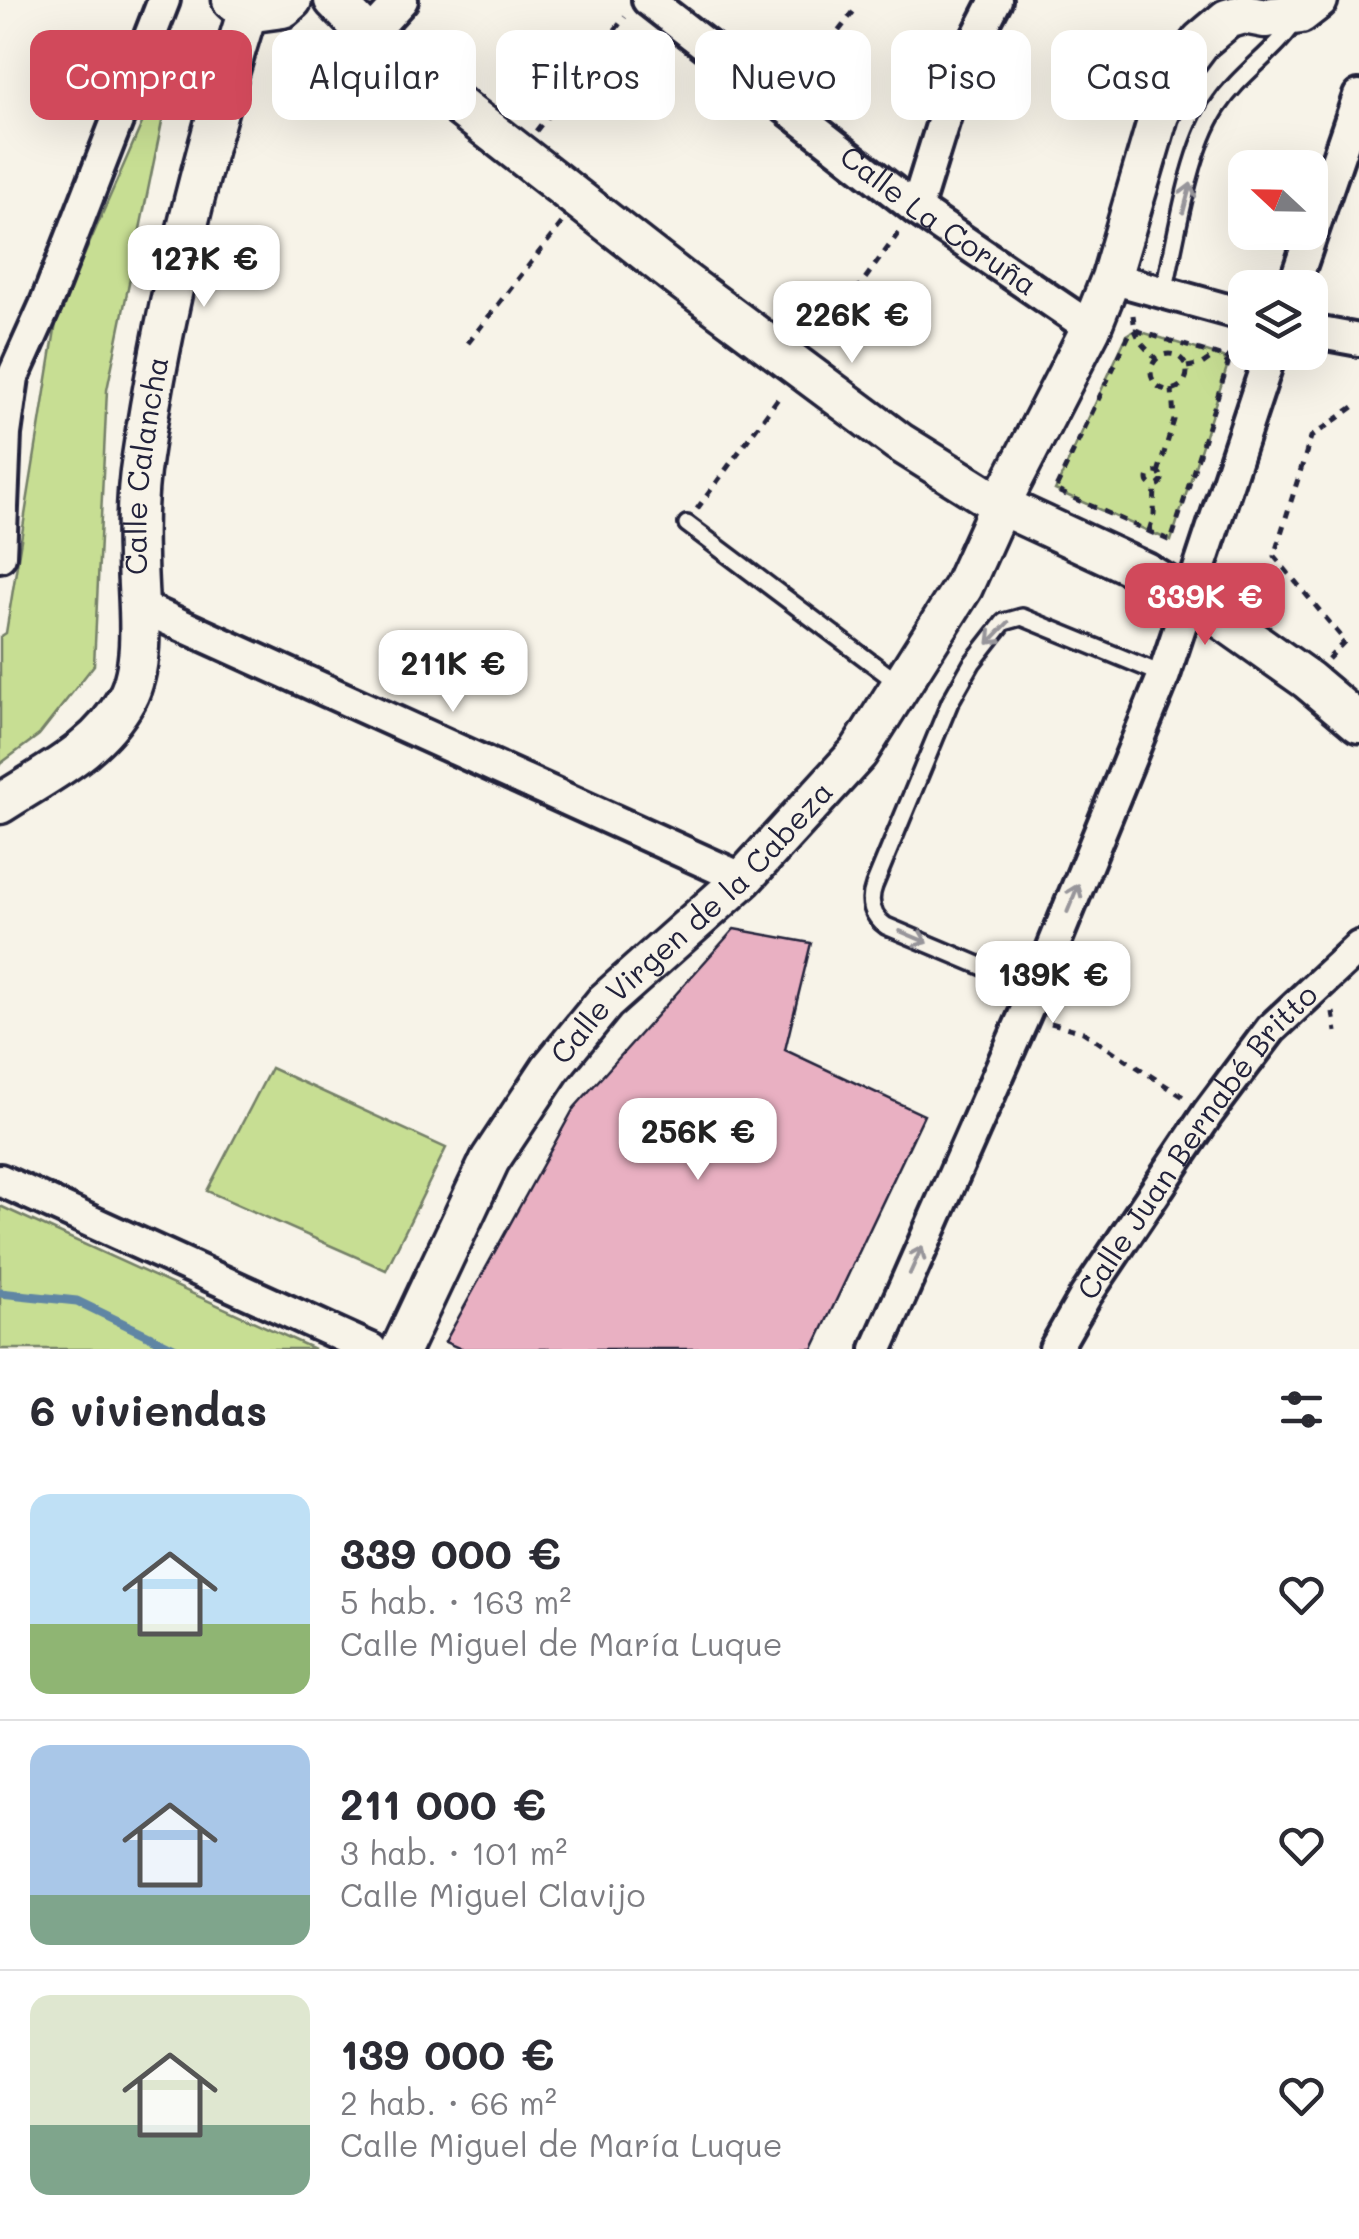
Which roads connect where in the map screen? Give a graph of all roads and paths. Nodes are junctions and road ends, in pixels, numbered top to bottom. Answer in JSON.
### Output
{"nodes":[{"id":1,"x":164,"y":0,"type":"edge"},
{"id":2,"x":292,"y":0,"type":"edge"},
{"id":3,"x":334,"y":0,"type":"edge"},
{"id":4,"x":402,"y":0,"type":"edge"},
{"id":5,"x":996,"y":0,"type":"edge"},
{"id":6,"x":240,"y":7,"type":"edge"},
{"id":7,"x":1309,"y":7,"type":"edge"},
{"id":8,"x":637,"y":8,"type":"edge"},
{"id":9,"x":854,"y":10,"type":"dead end"},
{"id":10,"x":363,"y":30,"type":"edge"},
{"id":11,"x":374,"y":30,"type":"edge"},
{"id":12,"x":839,"y":30,"type":"edge"},
{"id":13,"x":695,"y":46,"type":"edge"},
{"id":14,"x":1359,"y":96,"type":"edge"},
{"id":15,"x":476,"y":119,"type":"edge"},
{"id":16,"x":803,"y":120,"type":"edge"},
{"id":17,"x":519,"y":152,"type":"junction"},
{"id":18,"x":580,"y":200,"type":"junction"},
{"id":19,"x":916,"y":209,"type":"junction"},
{"id":20,"x":1299,"y":270,"type":"edge"},
{"id":21,"x":1111,"y":278,"type":"junction"},
{"id":22,"x":1164,"y":293,"type":"junction"},
{"id":23,"x":1228,"y":310,"type":"edge"},
{"id":24,"x":1091,"y":328,"type":"junction"},
{"id":25,"x":1135,"y":330,"type":"junction"},
{"id":26,"x":1328,"y":334,"type":"edge"},
{"id":27,"x":1359,"y":340,"type":"edge"},
{"id":28,"x":468,"y":343,"type":"dead end"},
{"id":29,"x":1215,"y":355,"type":"junction"},
{"id":30,"x":1228,"y":357,"type":"edge"},
{"id":31,"x":1156,"y":360,"type":"junction"},
{"id":32,"x":1226,"y":360,"type":"junction"},
{"id":33,"x":1187,"y":367,"type":"junction"},
{"id":34,"x":1266,"y":370,"type":"edge"},
{"id":35,"x":1172,"y":390,"type":"junction"},
{"id":36,"x":1359,"y":403,"type":"edge"},
{"id":37,"x":1000,"y":505,"type":"junction"},
{"id":38,"x":687,"y":524,"type":"dead end"},
{"id":39,"x":1149,"y":532,"type":"junction"},
{"id":40,"x":0,"y":556,"type":"edge"},
{"id":41,"x":1190,"y":601,"type":"junction"},
{"id":42,"x":139,"y":606,"type":"junction"},
{"id":43,"x":1164,"y":675,"type":"junction"},
{"id":44,"x":1308,"y":680,"type":"junction"},
{"id":45,"x":901,"y":685,"type":"junction"},
{"id":46,"x":1359,"y":723,"type":"edge"},
{"id":47,"x":0,"y":804,"type":"edge"},
{"id":48,"x":743,"y":879,"type":"junction"},
{"id":49,"x":1359,"y":947,"type":"edge"},
{"id":50,"x":1345,"y":1001,"type":"dead end"},
{"id":51,"x":1030,"y":1002,"type":"junction"},
{"id":52,"x":1336,"y":1032,"type":"dead end"},
{"id":53,"x":1208,"y":1113,"type":"junction"},
{"id":54,"x":0,"y":1180,"type":"edge"},
{"id":55,"x":371,"y":1349,"type":"edge"},
{"id":56,"x":401,"y":1349,"type":"edge"},
{"id":57,"x":877,"y":1349,"type":"edge"},
{"id":58,"x":1056,"y":1349,"type":"edge"}],
"edges":[{"from":1,"to":40,"type":"street"},
{"from":2,"to":6,"type":"street"},
{"from":3,"to":10,"type":"street"},
{"from":4,"to":11,"type":"street"},
{"from":5,"to":19,"type":"street"},
{"from":6,"to":42,"type":"street","name":"Calle Calancha"},
{"from":7,"to":21,"type":"street","name":"Calle Virgen de la Cabeza"},
{"from":22,"to":7,"type":"lane","one_way":true},
{"from":8,"to":13,"type":"street","name":"Calle La Coruña"},
{"from":8,"to":17,"type":"path"},
{"from":9,"to":12,"type":"path"},
{"from":14,"to":20,"type":"street"},
{"from":15,"to":17,"type":"street"},
{"from":16,"to":19,"type":"street","name":"Calle La Coruña"},
{"from":17,"to":18,"type":"street"},
{"from":18,"to":28,"type":"path"},
{"from":18,"to":37,"type":"street"},
{"from":19,"to":24,"type":"street","name":"Calle La Coruña"},
{"from":21,"to":22,"type":"street"},
{"from":21,"to":24,"type":"street","name":"Calle Virgen de la Cabeza"},
{"from":22,"to":23,"type":"street"},
{"from":24,"to":37,"type":"street","name":"Calle Virgen de la Cabeza"},
{"from":25,"to":29,"type":"path"},
{"from":25,"to":31,"type":"path"},
{"from":25,"to":39,"type":"path"},
{"from":26,"to":27,"type":"street"},
{"from":29,"to":32,"type":"path"},
{"from":29,"to":33,"type":"path"},
{"from":30,"to":32,"type":"path"},
{"from":31,"to":33,"type":"path"},
{"from":31,"to":35,"type":"path"},
{"from":32,"to":39,"type":"path"},
{"from":33,"to":35,"type":"path"},
{"from":34,"to":41,"type":"street"},
{"from":35,"to":39,"type":"path"},
{"from":36,"to":44,"type":"path"},
{"from":37,"to":41,"type":"street"},
{"from":37,"to":45,"type":"street","name":"Calle Virgen de la Cabeza"},
{"from":38,"to":45,"type":"lane"},
{"from":41,"to":43,"type":"street"},
{"from":41,"to":44,"type":"street"},
{"from":42,"to":47,"type":"street","name":"Calle Calancha"},
{"from":42,"to":48,"type":"street"},
{"from":51,"to":43,"type":"street","one_way":true},
{"from":43,"to":51,"type":"lane","one_way":true},
{"from":44,"to":46,"type":"street"},
{"from":45,"to":48,"type":"street","name":"Calle Virgen de la Cabeza"},
{"from":48,"to":56,"type":"street","name":"Calle Virgen de la Cabeza"},
{"from":49,"to":53,"type":"street","name":"Calle Juan Bernabé Britto"},
{"from":50,"to":52,"type":"path"},
{"from":51,"to":53,"type":"path"},
{"from":57,"to":51,"type":"street","one_way":true},
{"from":53,"to":58,"type":"street","name":"Calle Juan Bernabé Britto"},
{"from":54,"to":55,"type":"street"}]}
